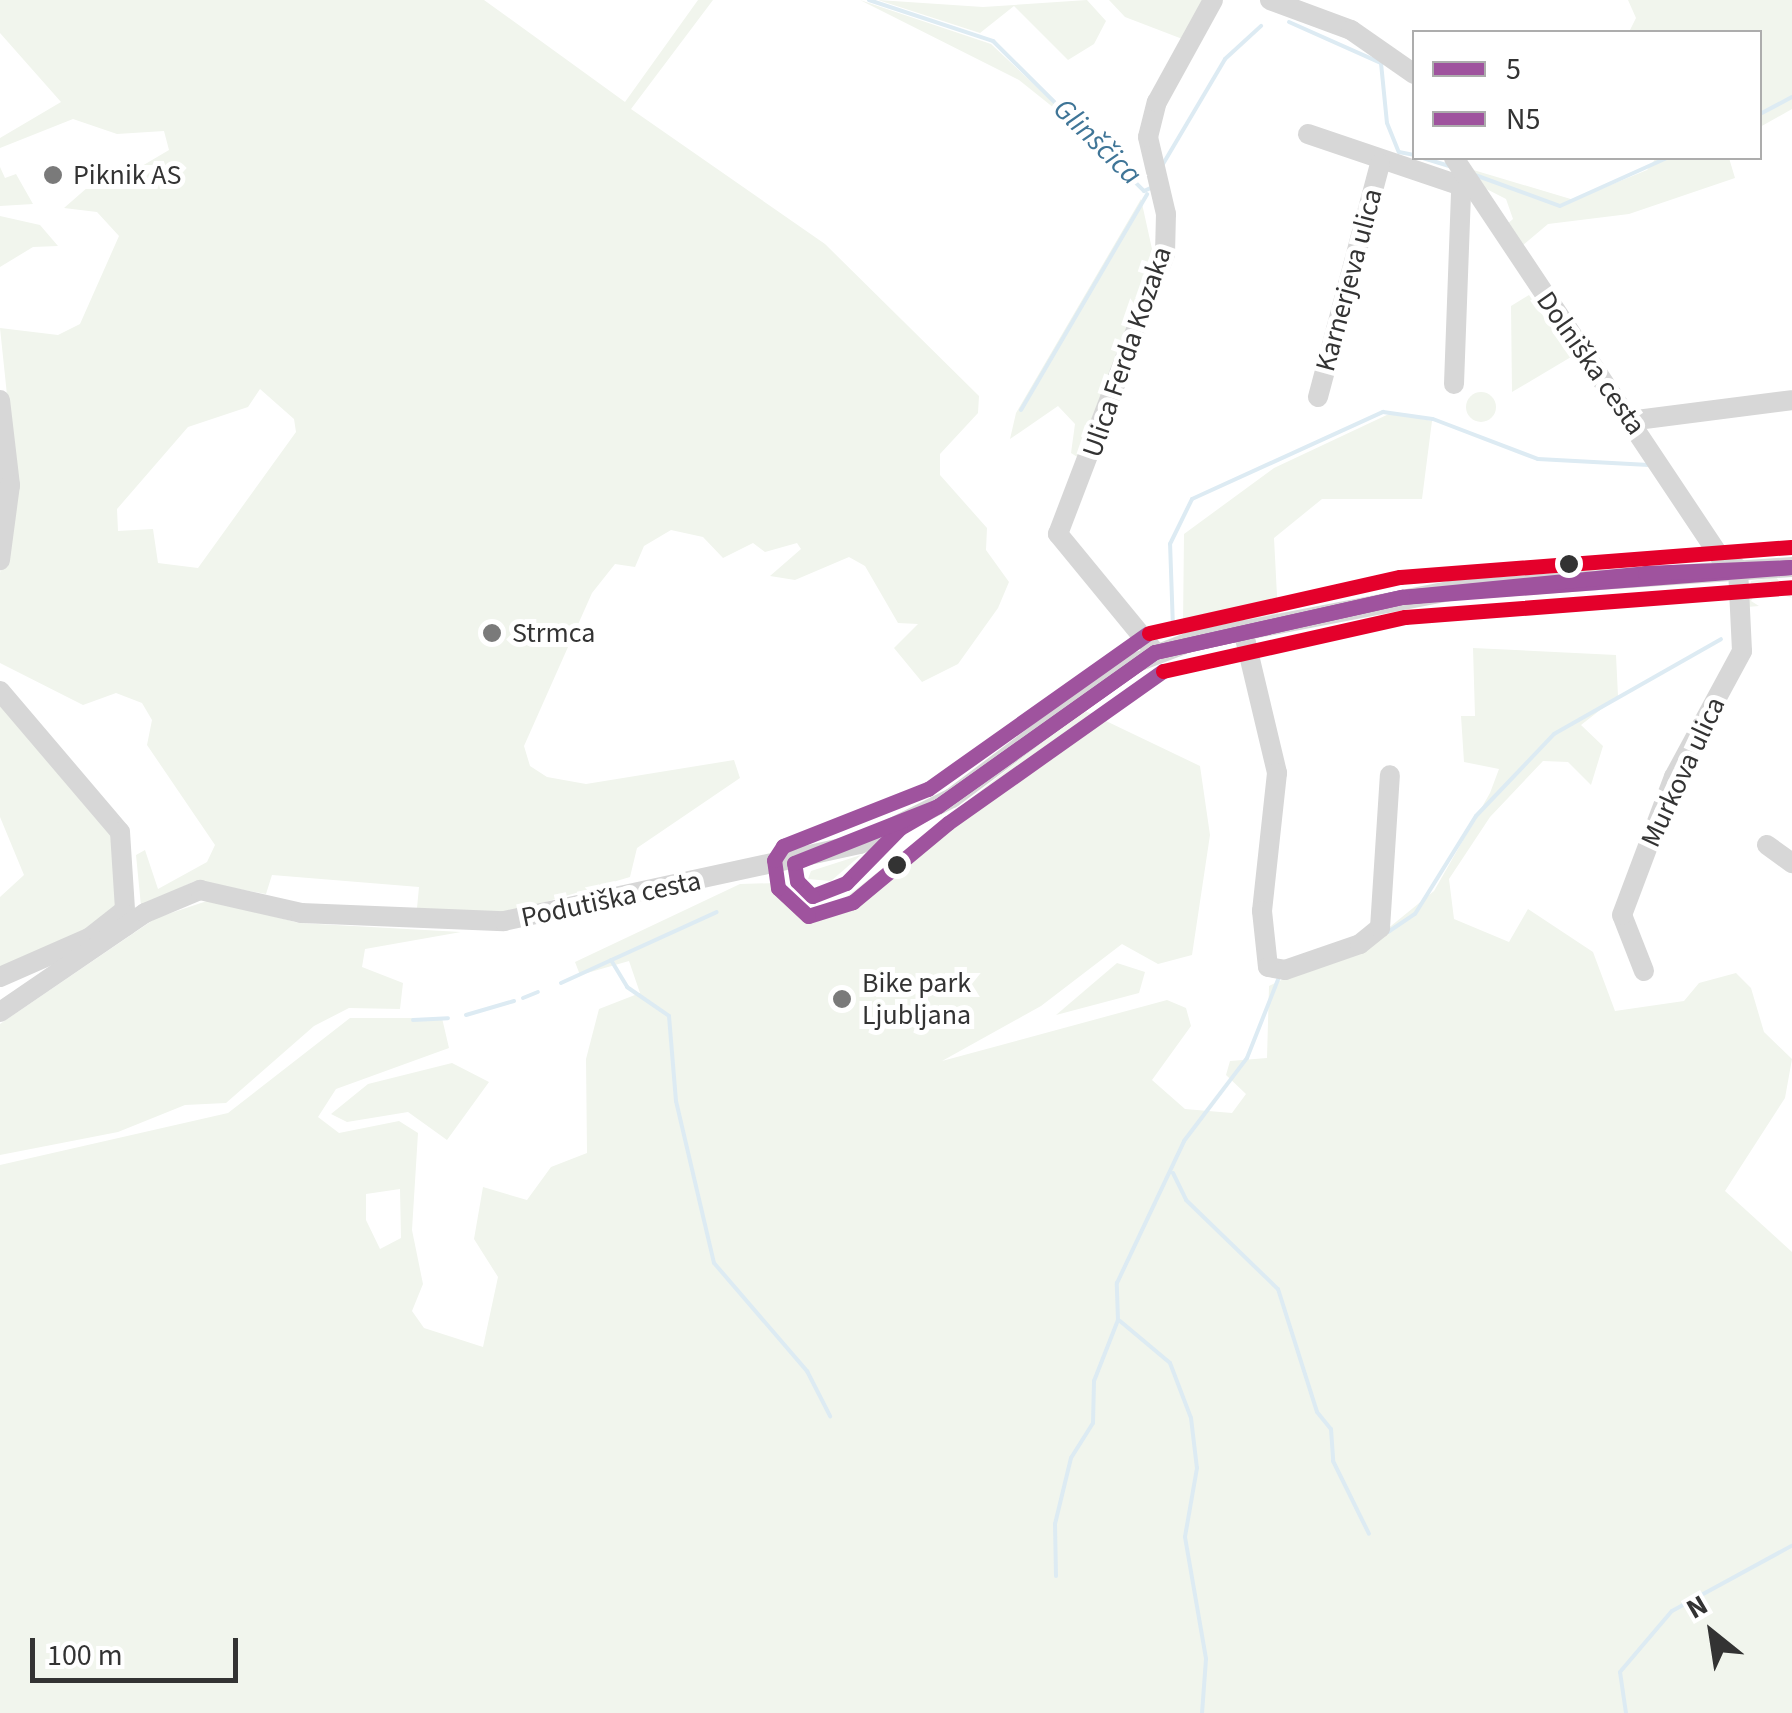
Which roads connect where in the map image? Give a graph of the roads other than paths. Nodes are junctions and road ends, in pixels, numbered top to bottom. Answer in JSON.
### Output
{"nodes":[{"id":1,"x":1213,"y":0,"type":"edge"},
{"id":2,"x":1270,"y":0,"type":"edge"},
{"id":3,"x":1412,"y":73,"type":"edge"},
{"id":4,"x":1308,"y":134,"type":"dead end"},
{"id":5,"x":1380,"y":164,"type":"junction"},
{"id":6,"x":1459,"y":175,"type":"edge"},
{"id":7,"x":1454,"y":384,"type":"dead end"},
{"id":8,"x":1318,"y":396,"type":"dead end"},
{"id":9,"x":0,"y":400,"type":"edge"},
{"id":10,"x":1792,"y":400,"type":"edge"},
{"id":11,"x":1629,"y":420,"type":"junction"},
{"id":12,"x":0,"y":560,"type":"edge"},
{"id":13,"x":1792,"y":567,"type":"edge"},
{"id":14,"x":1732,"y":569,"type":"junction"},
{"id":15,"x":1243,"y":630,"type":"junction"},
{"id":16,"x":1154,"y":652,"type":"junction"},
{"id":17,"x":0,"y":691,"type":"edge"},
{"id":18,"x":1390,"y":775,"type":"dead end"},
{"id":19,"x":1766,"y":845,"type":"dead end"},
{"id":20,"x":1792,"y":862,"type":"edge"},
{"id":21,"x":124,"y":919,"type":"junction"},
{"id":22,"x":1644,"y":971,"type":"dead end"},
{"id":23,"x":0,"y":977,"type":"edge"},
{"id":24,"x":0,"y":1012,"type":"edge"}],
"edges":[{"from":1,"to":16,"type":"street","name":"Ulica Ferda Kozaka"},
{"from":2,"to":3,"type":"street"},
{"from":4,"to":5,"type":"street"},
{"from":5,"to":6,"type":"street"},
{"from":5,"to":8,"type":"street","name":"Karnerjeva ulica"},
{"from":6,"to":7,"type":"street"},
{"from":6,"to":11,"type":"street","name":"Dolniška cesta"},
{"from":9,"to":12,"type":"street"},
{"from":10,"to":11,"type":"street"},
{"from":11,"to":14,"type":"street","name":"Dolniška cesta"},
{"from":13,"to":14,"type":"street","name":"Podutiška cesta"},
{"from":14,"to":15,"type":"street","name":"Podutiška cesta"},
{"from":14,"to":22,"type":"street","name":"Murkova ulica"},
{"from":15,"to":16,"type":"street","name":"Podutiška cesta"},
{"from":15,"to":18,"type":"street"},
{"from":16,"to":21,"type":"street","name":"Podutiška cesta"},
{"from":17,"to":21,"type":"street"},
{"from":19,"to":20,"type":"street"},
{"from":21,"to":23,"type":"street"},
{"from":21,"to":24,"type":"street","name":"Podutiška cesta"}]}
